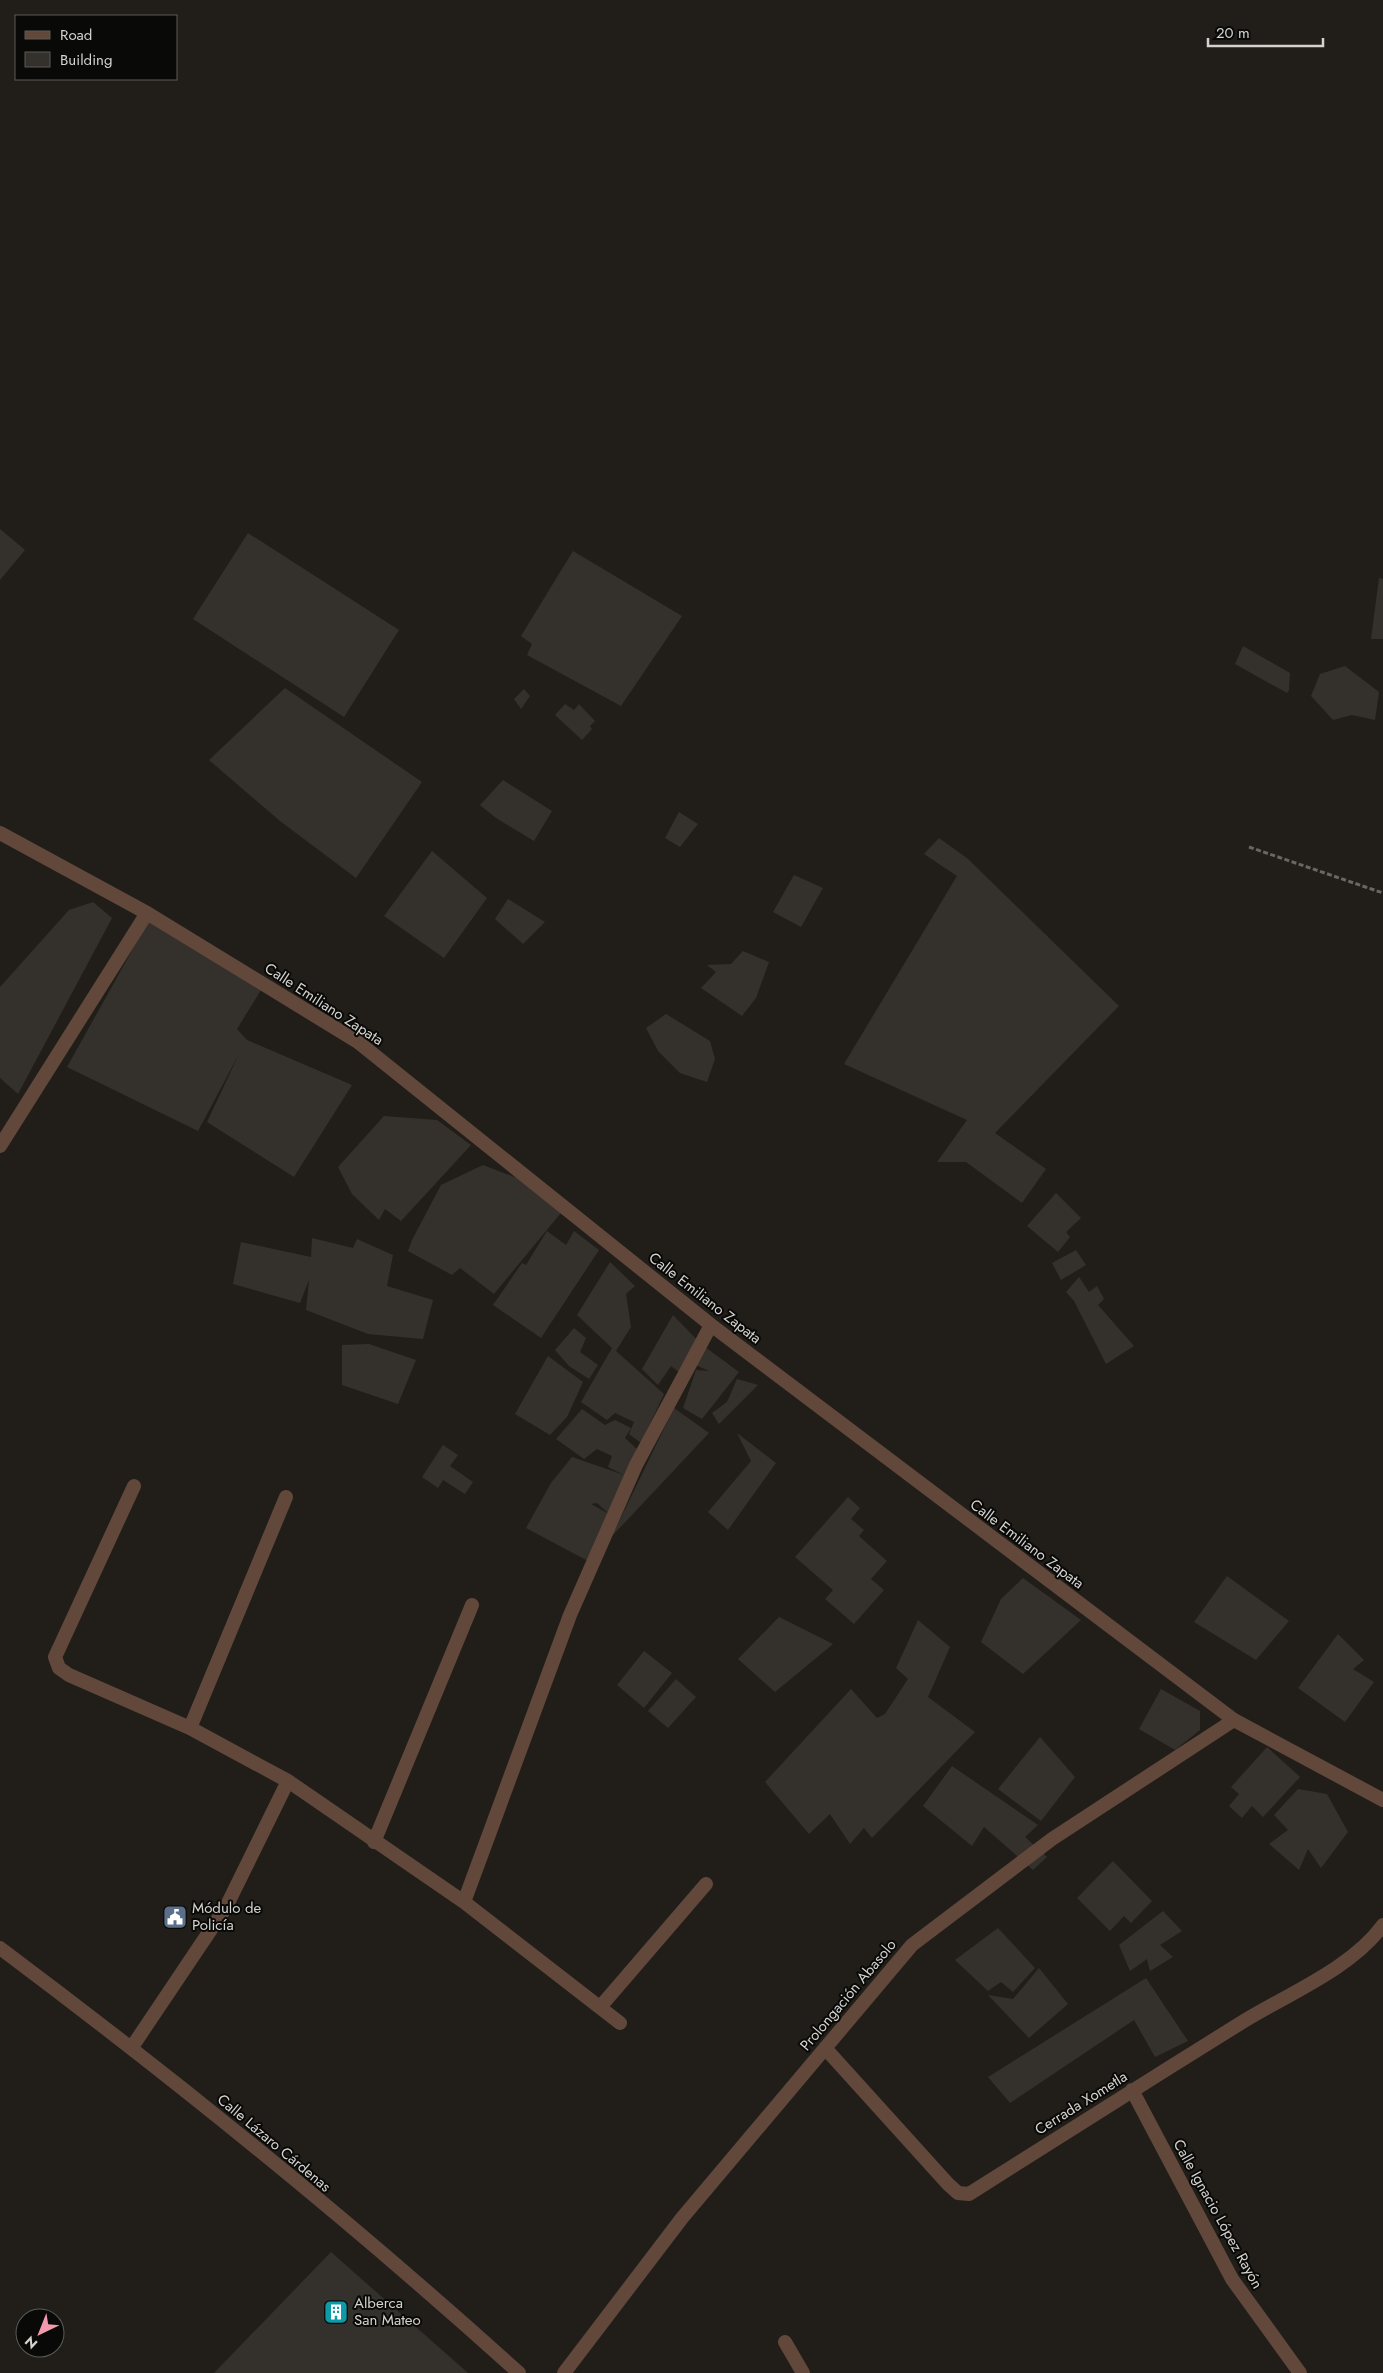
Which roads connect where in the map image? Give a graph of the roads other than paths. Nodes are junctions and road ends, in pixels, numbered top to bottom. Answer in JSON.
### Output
{"nodes":[{"id":1,"x":0,"y":833,"type":"edge"},
{"id":2,"x":147,"y":913,"type":"junction"},
{"id":3,"x":0,"y":1146,"type":"edge"},
{"id":4,"x":711,"y":1325,"type":"junction"},
{"id":5,"x":134,"y":1486,"type":"dead end"},
{"id":6,"x":286,"y":1497,"type":"dead end"},
{"id":7,"x":472,"y":1605,"type":"dead end"},
{"id":8,"x":1234,"y":1720,"type":"junction"},
{"id":9,"x":190,"y":1728,"type":"junction"},
{"id":10,"x":288,"y":1781,"type":"junction"},
{"id":11,"x":1383,"y":1800,"type":"edge"},
{"id":12,"x":374,"y":1842,"type":"junction"},
{"id":13,"x":706,"y":1884,"type":"dead end"},
{"id":14,"x":464,"y":1902,"type":"junction"},
{"id":15,"x":1383,"y":1925,"type":"edge"},
{"id":16,"x":0,"y":1948,"type":"edge"},
{"id":17,"x":601,"y":2006,"type":"junction"},
{"id":18,"x":620,"y":2023,"type":"dead end"},
{"id":19,"x":132,"y":2047,"type":"junction"},
{"id":20,"x":824,"y":2048,"type":"junction"},
{"id":21,"x":1132,"y":2090,"type":"junction"},
{"id":22,"x":785,"y":2342,"type":"dead end"},
{"id":23,"x":519,"y":2373,"type":"edge"},
{"id":24,"x":564,"y":2373,"type":"edge"},
{"id":25,"x":803,"y":2373,"type":"edge"},
{"id":26,"x":1300,"y":2373,"type":"edge"}],
"edges":[{"from":1,"to":2,"type":"street","name":"Calle Emiliano Zapata"},
{"from":2,"to":3,"type":"street"},
{"from":2,"to":4,"type":"street","name":"Calle Emiliano Zapata"},
{"from":4,"to":8,"type":"street","name":"Calle Emiliano Zapata"},
{"from":4,"to":14,"type":"street"},
{"from":5,"to":9,"type":"street"},
{"from":6,"to":9,"type":"street"},
{"from":7,"to":12,"type":"street"},
{"from":8,"to":11,"type":"street","name":"Calle Emiliano Zapata"},
{"from":8,"to":20,"type":"street","name":"Prolongación Abasolo"},
{"from":9,"to":10,"type":"street"},
{"from":10,"to":12,"type":"street"},
{"from":10,"to":19,"type":"street"},
{"from":12,"to":14,"type":"street"},
{"from":13,"to":17,"type":"street"},
{"from":14,"to":17,"type":"street"},
{"from":15,"to":21,"type":"street","name":"Cerrada Xometla"},
{"from":16,"to":19,"type":"street","name":"Calle Lázaro Cárdenas"},
{"from":17,"to":18,"type":"street"},
{"from":19,"to":23,"type":"street","name":"Calle Lázaro Cárdenas"},
{"from":20,"to":21,"type":"street","name":"Cerrada Xometla"},
{"from":20,"to":24,"type":"street","name":"Prolongación Abasolo"},
{"from":21,"to":26,"type":"street","name":"Calle Ignacio López Rayón"},
{"from":22,"to":25,"type":"street"}]}
